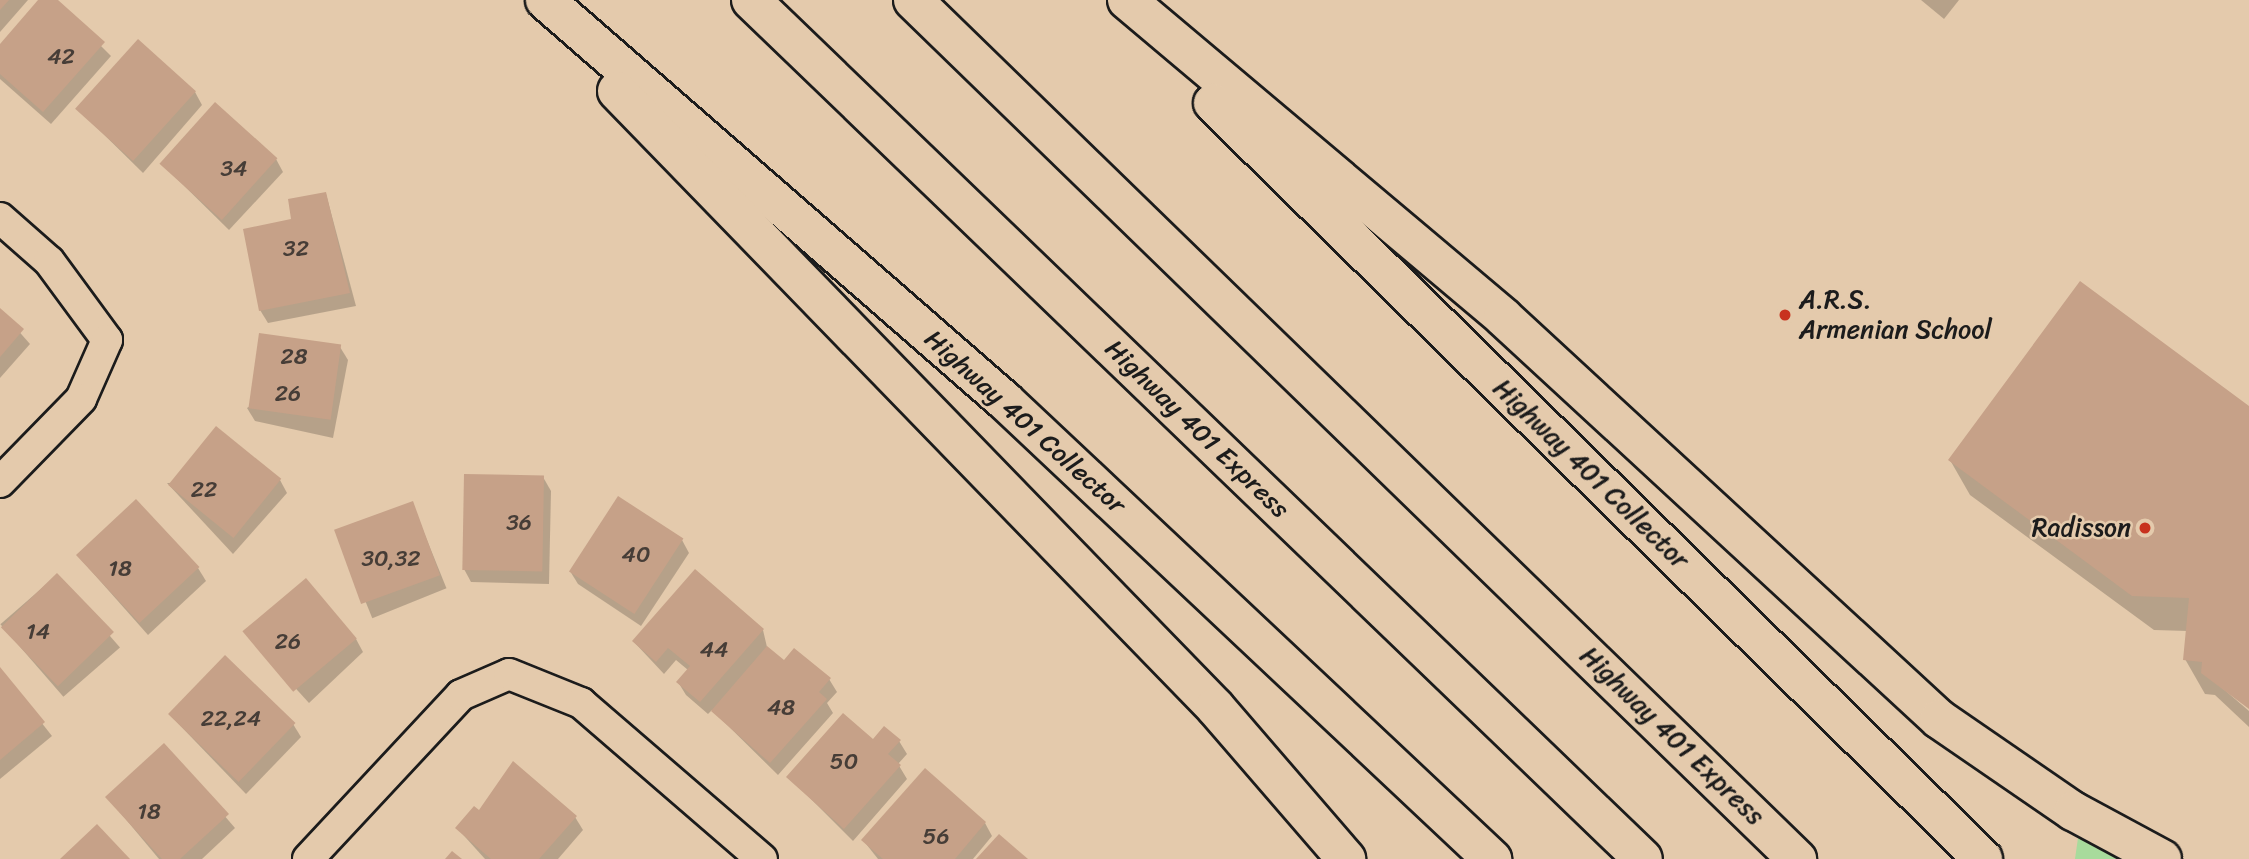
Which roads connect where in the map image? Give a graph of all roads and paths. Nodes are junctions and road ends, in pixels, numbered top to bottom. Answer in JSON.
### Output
{"nodes":[{"id":1,"x":532,"y":0,"type":"edge"},
{"id":2,"x":545,"y":0,"type":"edge"},
{"id":3,"x":751,"y":0,"type":"edge"},
{"id":4,"x":914,"y":0,"type":"edge"},
{"id":5,"x":1109,"y":0,"type":"edge"},
{"id":6,"x":1127,"y":0,"type":"edge"},
{"id":7,"x":0,"y":218,"type":"edge"},
{"id":8,"x":0,"y":482,"type":"edge"},
{"id":9,"x":308,"y":859,"type":"edge"},
{"id":10,"x":762,"y":859,"type":"edge"},
{"id":11,"x":1346,"y":859,"type":"edge"},
{"id":12,"x":1492,"y":859,"type":"edge"},
{"id":13,"x":1643,"y":859,"type":"edge"},
{"id":14,"x":1797,"y":859,"type":"edge"},
{"id":15,"x":1983,"y":859,"type":"edge"},
{"id":16,"x":2162,"y":859,"type":"edge"}],
"edges":[{"from":1,"to":11,"type":"highway"},
{"from":2,"to":12,"type":"highway","name":"Highway 401 Collector"},
{"from":3,"to":13,"type":"highway","name":"Highway 401 Express"},
{"from":4,"to":14,"type":"highway","name":"Highway 401 Express"},
{"from":5,"to":15,"type":"highway","name":"Highway 401 Collector"},
{"from":6,"to":16,"type":"highway"},
{"from":7,"to":8,"type":"street"},
{"from":9,"to":10,"type":"street"}]}
